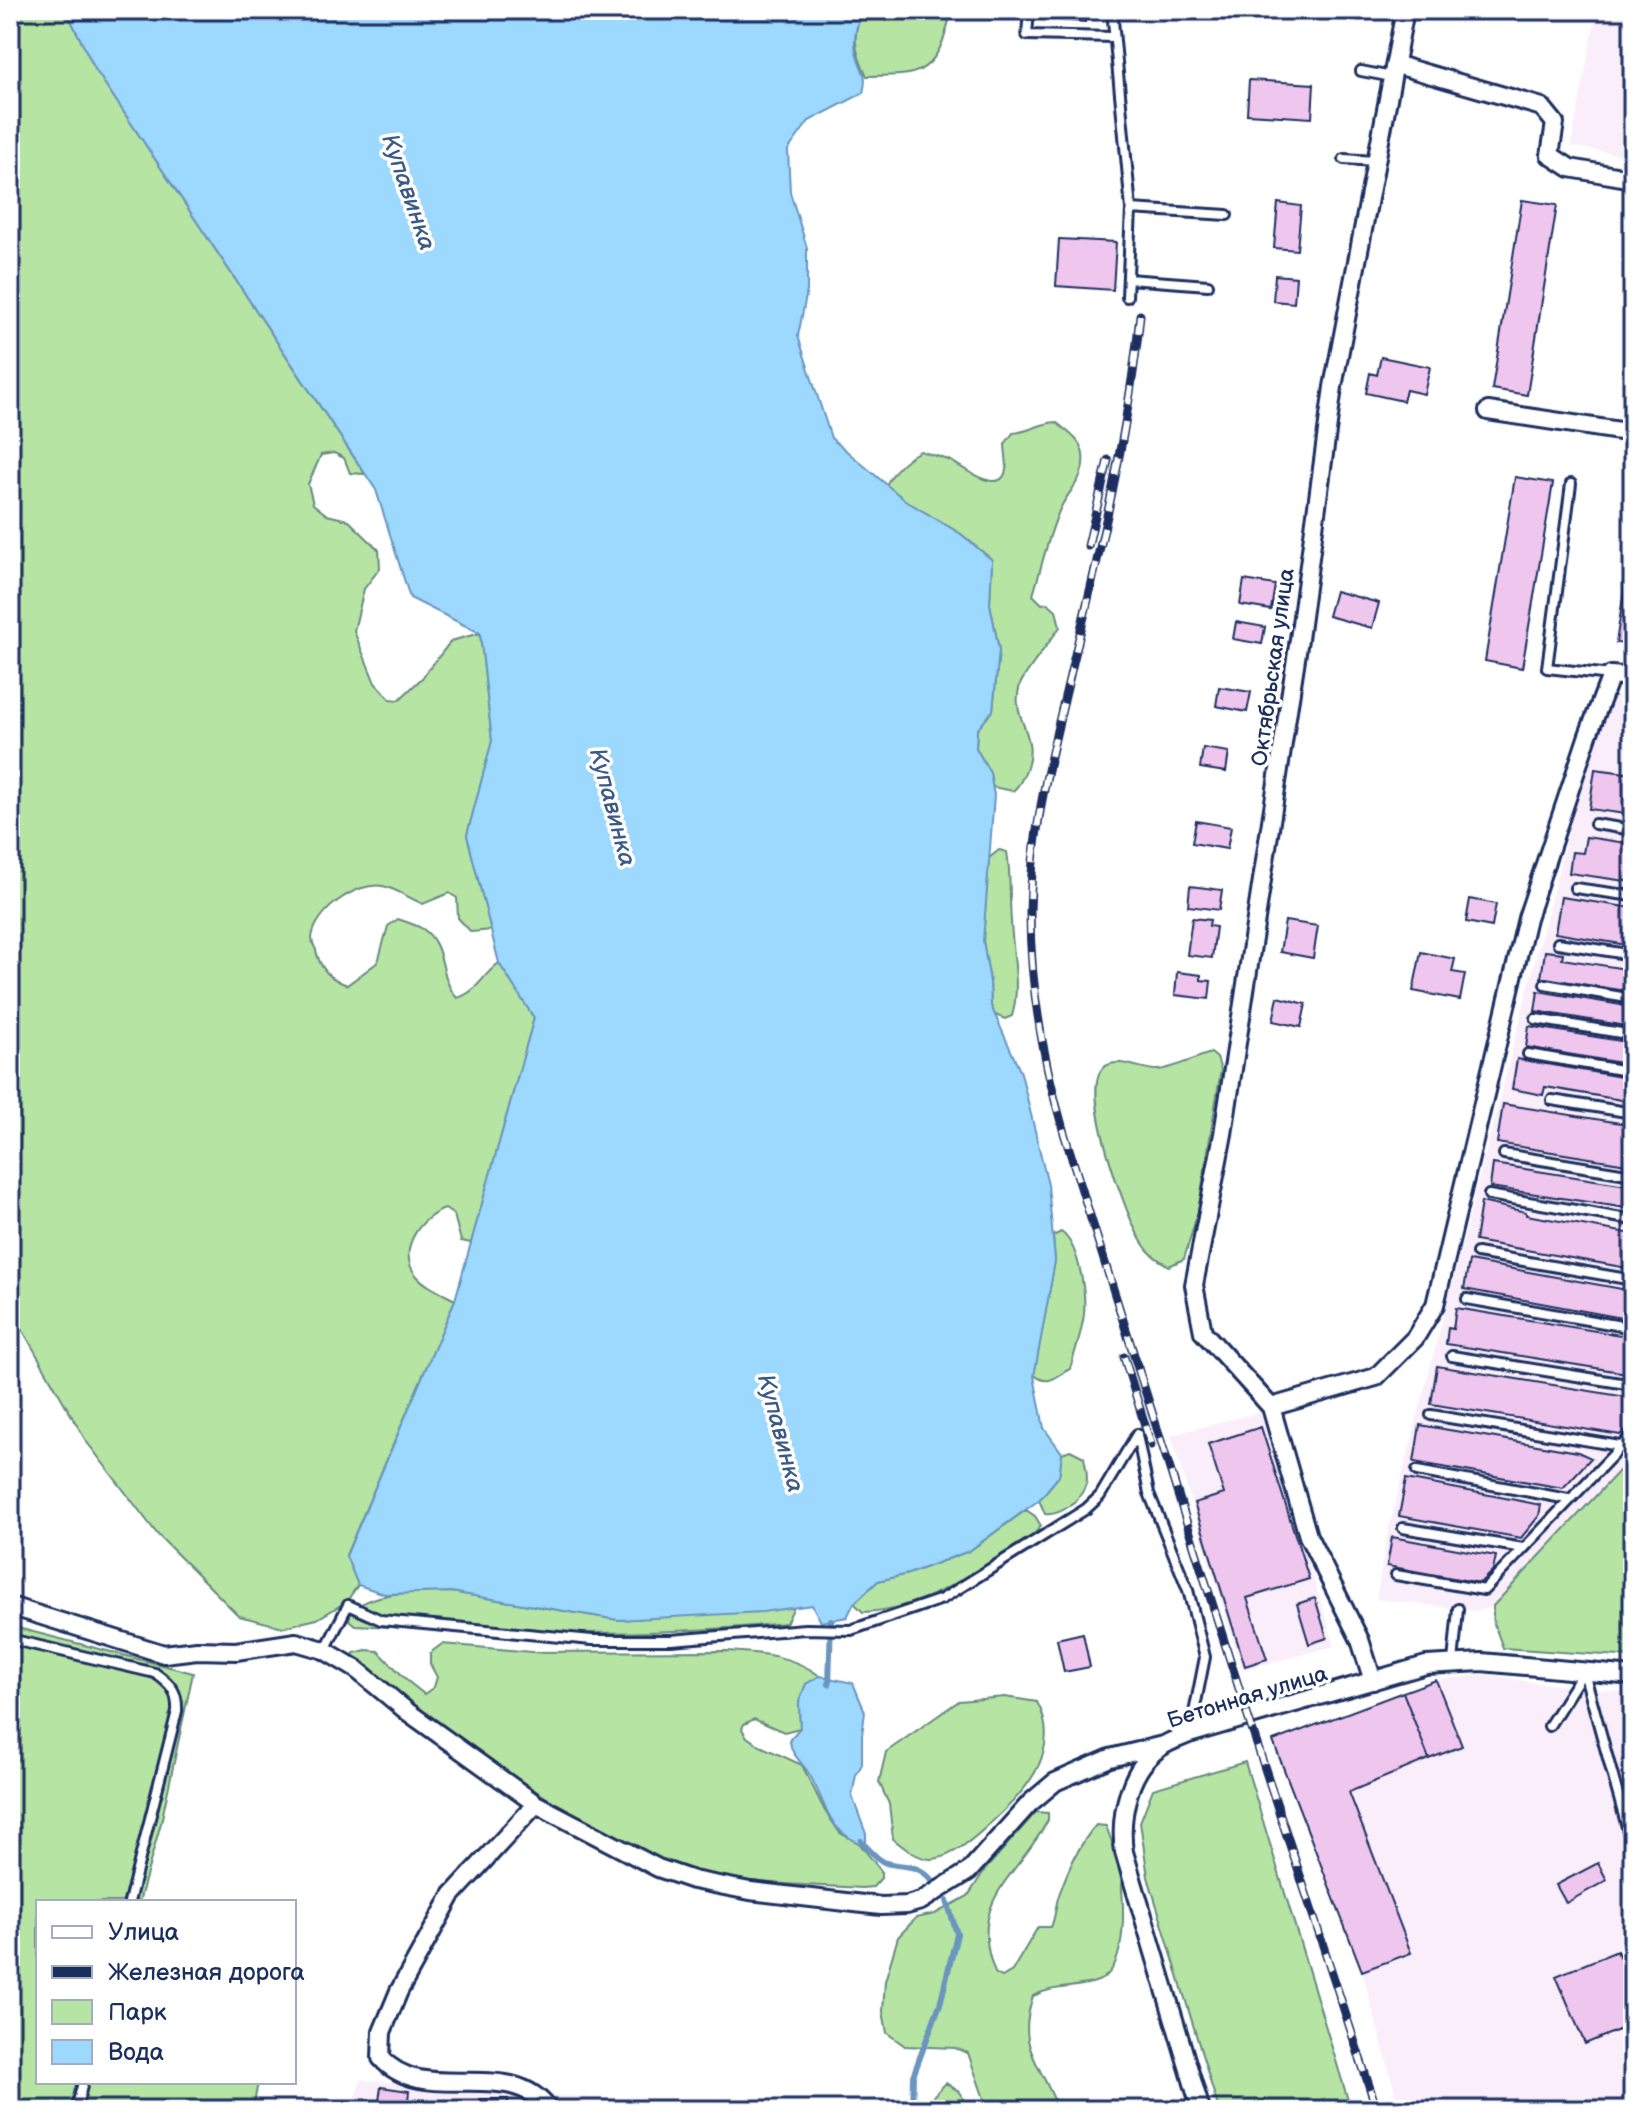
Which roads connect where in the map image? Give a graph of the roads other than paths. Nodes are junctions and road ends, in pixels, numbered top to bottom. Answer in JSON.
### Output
{"nodes":[{"id":1,"x":1029,"y":10,"type":"edge"},
{"id":2,"x":1112,"y":10,"type":"edge"},
{"id":3,"x":1405,"y":10,"type":"edge"},
{"id":4,"x":1113,"y":37,"type":"junction"},
{"id":5,"x":1361,"y":71,"type":"dead end"},
{"id":6,"x":1396,"y":71,"type":"junction"},
{"id":7,"x":1344,"y":159,"type":"dead end"},
{"id":8,"x":1378,"y":162,"type":"junction"},
{"id":9,"x":1633,"y":179,"type":"edge"},
{"id":10,"x":1131,"y":209,"type":"junction"},
{"id":11,"x":1227,"y":215,"type":"dead end"},
{"id":12,"x":1128,"y":279,"type":"junction"},
{"id":13,"x":1208,"y":285,"type":"dead end"},
{"id":14,"x":1127,"y":297,"type":"dead end"},
{"id":15,"x":1488,"y":411,"type":"dead end"},
{"id":16,"x":1633,"y":433,"type":"edge"},
{"id":17,"x":1571,"y":484,"type":"dead end"},
{"id":18,"x":1611,"y":675,"type":"junction"},
{"id":19,"x":1633,"y":677,"type":"edge"},
{"id":20,"x":1595,"y":824,"type":"dead end"},
{"id":21,"x":1633,"y":830,"type":"edge"},
{"id":22,"x":1575,"y":888,"type":"dead end"},
{"id":23,"x":1633,"y":896,"type":"edge"},
{"id":24,"x":1558,"y":943,"type":"dead end"},
{"id":25,"x":1633,"y":955,"type":"edge"},
{"id":26,"x":1545,"y":984,"type":"dead end"},
{"id":27,"x":1633,"y":999,"type":"edge"},
{"id":28,"x":1536,"y":1019,"type":"dead end"},
{"id":29,"x":1633,"y":1035,"type":"edge"},
{"id":30,"x":1528,"y":1054,"type":"dead end"},
{"id":31,"x":1633,"y":1072,"type":"edge"},
{"id":32,"x":1552,"y":1100,"type":"dead end"},
{"id":33,"x":1633,"y":1113,"type":"edge"},
{"id":34,"x":1504,"y":1154,"type":"dead end"},
{"id":35,"x":1633,"y":1175,"type":"edge"},
{"id":36,"x":1489,"y":1195,"type":"dead end"},
{"id":37,"x":1633,"y":1220,"type":"edge"},
{"id":38,"x":1477,"y":1253,"type":"dead end"},
{"id":39,"x":1633,"y":1280,"type":"edge"},
{"id":40,"x":1467,"y":1299,"type":"dead end"},
{"id":41,"x":1633,"y":1328,"type":"edge"},
{"id":42,"x":1452,"y":1356,"type":"dead end"},
{"id":43,"x":1633,"y":1385,"type":"edge"},
{"id":44,"x":1271,"y":1407,"type":"junction"},
{"id":45,"x":1431,"y":1415,"type":"dead end"},
{"id":46,"x":1633,"y":1434,"type":"edge"},
{"id":47,"x":1620,"y":1446,"type":"junction"},
{"id":48,"x":1417,"y":1471,"type":"dead end"},
{"id":49,"x":1568,"y":1499,"type":"junction"},
{"id":50,"x":1403,"y":1528,"type":"dead end"},
{"id":51,"x":1523,"y":1548,"type":"junction"},
{"id":52,"x":1396,"y":1575,"type":"dead end"},
{"id":53,"x":10,"y":1606,"type":"edge"},
{"id":54,"x":1458,"y":1609,"type":"dead end"},
{"id":55,"x":10,"y":1639,"type":"edge"},
{"id":56,"x":324,"y":1650,"type":"junction"},
{"id":57,"x":1453,"y":1662,"type":"junction"},
{"id":58,"x":1584,"y":1671,"type":"junction"},
{"id":59,"x":1633,"y":1676,"type":"edge"},
{"id":60,"x":1373,"y":1681,"type":"junction"},
{"id":61,"x":1549,"y":1726,"type":"dead end"},
{"id":62,"x":1189,"y":1734,"type":"junction"},
{"id":63,"x":1163,"y":1745,"type":"junction"},
{"id":64,"x":536,"y":1804,"type":"junction"},
{"id":65,"x":1633,"y":1848,"type":"edge"},
{"id":66,"x":130,"y":1900,"type":"edge"},
{"id":67,"x":82,"y":2084,"type":"edge"},
{"id":68,"x":76,"y":2110,"type":"edge"},
{"id":69,"x":549,"y":2110,"type":"edge"},
{"id":70,"x":1201,"y":2110,"type":"edge"}],
"edges":[{"from":1,"to":4,"type":"lane"},
{"from":2,"to":4,"type":"lane"},
{"from":3,"to":6,"type":"street","name":"Октябрьская улица"},
{"from":4,"to":10,"type":"lane"},
{"from":5,"to":6,"type":"lane"},
{"from":6,"to":8,"type":"street","name":"Октябрьская улица"},
{"from":6,"to":9,"type":"street"},
{"from":7,"to":8,"type":"lane"},
{"from":8,"to":44,"type":"street","name":"Октябрьская улица"},
{"from":10,"to":11,"type":"lane"},
{"from":10,"to":12,"type":"lane"},
{"from":12,"to":13,"type":"lane"},
{"from":12,"to":14,"type":"lane"},
{"from":15,"to":16,"type":"street"},
{"from":17,"to":18,"type":"lane"},
{"from":18,"to":19,"type":"street"},
{"from":18,"to":44,"type":"street"},
{"from":20,"to":21,"type":"lane"},
{"from":22,"to":23,"type":"lane"},
{"from":24,"to":25,"type":"lane"},
{"from":26,"to":27,"type":"lane"},
{"from":28,"to":29,"type":"lane"},
{"from":30,"to":31,"type":"lane"},
{"from":32,"to":33,"type":"lane"},
{"from":34,"to":35,"type":"lane"},
{"from":36,"to":37,"type":"lane"},
{"from":38,"to":39,"type":"lane"},
{"from":40,"to":41,"type":"lane"},
{"from":42,"to":43,"type":"lane"},
{"from":44,"to":60,"type":"street"},
{"from":45,"to":47,"type":"lane"},
{"from":46,"to":47,"type":"lane"},
{"from":47,"to":49,"type":"lane"},
{"from":48,"to":49,"type":"lane"},
{"from":49,"to":51,"type":"lane"},
{"from":50,"to":51,"type":"lane"},
{"from":51,"to":52,"type":"lane"},
{"from":53,"to":56,"type":"street"},
{"from":54,"to":57,"type":"lane"},
{"from":55,"to":66,"type":"lane"},
{"from":56,"to":62,"type":"lane"},
{"from":56,"to":64,"type":"street"},
{"from":57,"to":58,"type":"street","name":"Бетонная улица"},
{"from":57,"to":60,"type":"street","name":"Бетонная улица"},
{"from":58,"to":59,"type":"street","name":"Бетонная улица"},
{"from":58,"to":61,"type":"lane"},
{"from":58,"to":65,"type":"lane"},
{"from":60,"to":62,"type":"street","name":"Бетонная улица"},
{"from":62,"to":63,"type":"street","name":"Бетонная улица"},
{"from":63,"to":64,"type":"street"},
{"from":63,"to":70,"type":"street","name":"Бетонная улица"},
{"from":64,"to":69,"type":"street"},
{"from":67,"to":68,"type":"lane"}]}
